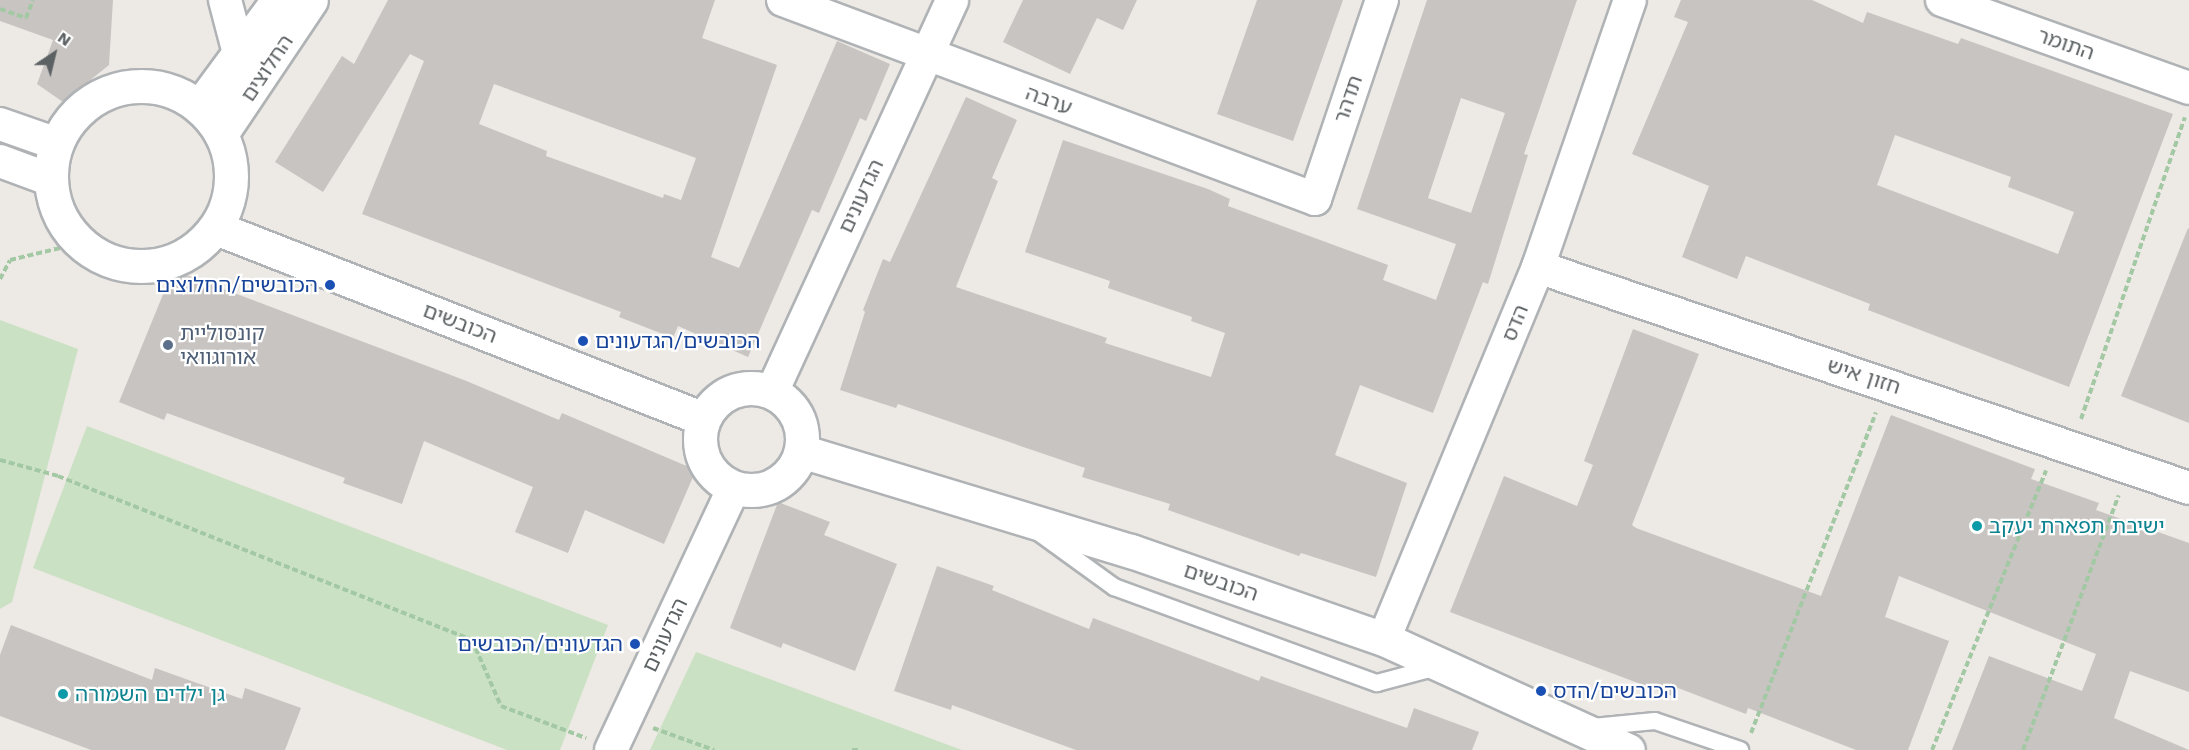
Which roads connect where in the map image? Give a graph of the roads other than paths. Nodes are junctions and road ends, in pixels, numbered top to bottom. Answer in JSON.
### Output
{"nodes":[{"id":1,"x":225,"y":0,"type":"edge"},
{"id":2,"x":278,"y":0,"type":"edge"},
{"id":3,"x":311,"y":0,"type":"edge"},
{"id":4,"x":783,"y":0,"type":"edge"},
{"id":5,"x":952,"y":0,"type":"edge"},
{"id":6,"x":1382,"y":0,"type":"edge"},
{"id":7,"x":1630,"y":0,"type":"edge"},
{"id":8,"x":1942,"y":0,"type":"edge"},
{"id":9,"x":926,"y":55,"type":"junction"},
{"id":10,"x":240,"y":57,"type":"junction"},
{"id":11,"x":2189,"y":88,"type":"edge"},
{"id":12,"x":200,"y":107,"type":"junction"},
{"id":13,"x":0,"y":124,"type":"edge"},
{"id":14,"x":221,"y":134,"type":"junction"},
{"id":15,"x":57,"y":144,"type":"junction"},
{"id":16,"x":0,"y":161,"type":"edge"},
{"id":17,"x":51,"y":180,"type":"junction"},
{"id":18,"x":1315,"y":199,"type":"joint"},
{"id":19,"x":216,"y":228,"type":"junction"},
{"id":20,"x":1538,"y":267,"type":"junction"},
{"id":21,"x":772,"y":392,"type":"junction"},
{"id":22,"x":704,"y":419,"type":"junction"},
{"id":23,"x":801,"y":451,"type":"junction"},
{"id":24,"x":734,"y":487,"type":"junction"},
{"id":25,"x":2189,"y":488,"type":"edge"},
{"id":26,"x":1015,"y":516,"type":"junction"},
{"id":27,"x":1384,"y":639,"type":"junction"},
{"id":28,"x":1445,"y":665,"type":"junction"},
{"id":29,"x":1578,"y":729,"type":"junction"},
{"id":30,"x":1744,"y":744,"type":"edge"},
{"id":31,"x":611,"y":749,"type":"edge"},
{"id":32,"x":1628,"y":750,"type":"edge"}],
"edges":[{"from":1,"to":10,"type":"street"},
{"from":2,"to":10,"type":"street","name":"החלוצים"},
{"from":3,"to":14,"type":"street","name":"החלוצים"},
{"from":4,"to":9,"type":"street","name":"ערבה"},
{"from":5,"to":9,"type":"street","name":"הגדעונים"},
{"from":6,"to":18,"type":"street","name":"תדהר"},
{"from":7,"to":20,"type":"street","name":"הדס"},
{"from":8,"to":11,"type":"street","name":"התומר"},
{"from":9,"to":18,"type":"street","name":"ערבה"},
{"from":9,"to":21,"type":"street","name":"הגדעונים"},
{"from":10,"to":12,"type":"street","name":"החלוצים"},
{"from":12,"to":14,"type":"street"},
{"from":12,"to":15,"type":"street"},
{"from":13,"to":15,"type":"street"},
{"from":14,"to":19,"type":"street"},
{"from":15,"to":17,"type":"street"},
{"from":16,"to":17,"type":"street"},
{"from":17,"to":19,"type":"street"},
{"from":19,"to":22,"type":"street","name":"הכובשים"},
{"from":20,"to":25,"type":"street","name":"חזון איש"},
{"from":20,"to":27,"type":"street","name":"הדס"},
{"from":21,"to":22,"type":"street"},
{"from":21,"to":23,"type":"street"},
{"from":22,"to":24,"type":"street"},
{"from":23,"to":24,"type":"street"},
{"from":23,"to":26,"type":"street","name":"הכובשים"},
{"from":24,"to":31,"type":"street","name":"הגדעונים"},
{"from":26,"to":27,"type":"street","name":"הכובשים"},
{"from":26,"to":28,"type":"lane"},
{"from":27,"to":28,"type":"street","name":"הכובשים"},
{"from":28,"to":29,"type":"street","name":"הכובשים"},
{"from":29,"to":30,"type":"lane"},
{"from":29,"to":32,"type":"street","name":"הכובשים"}]}
